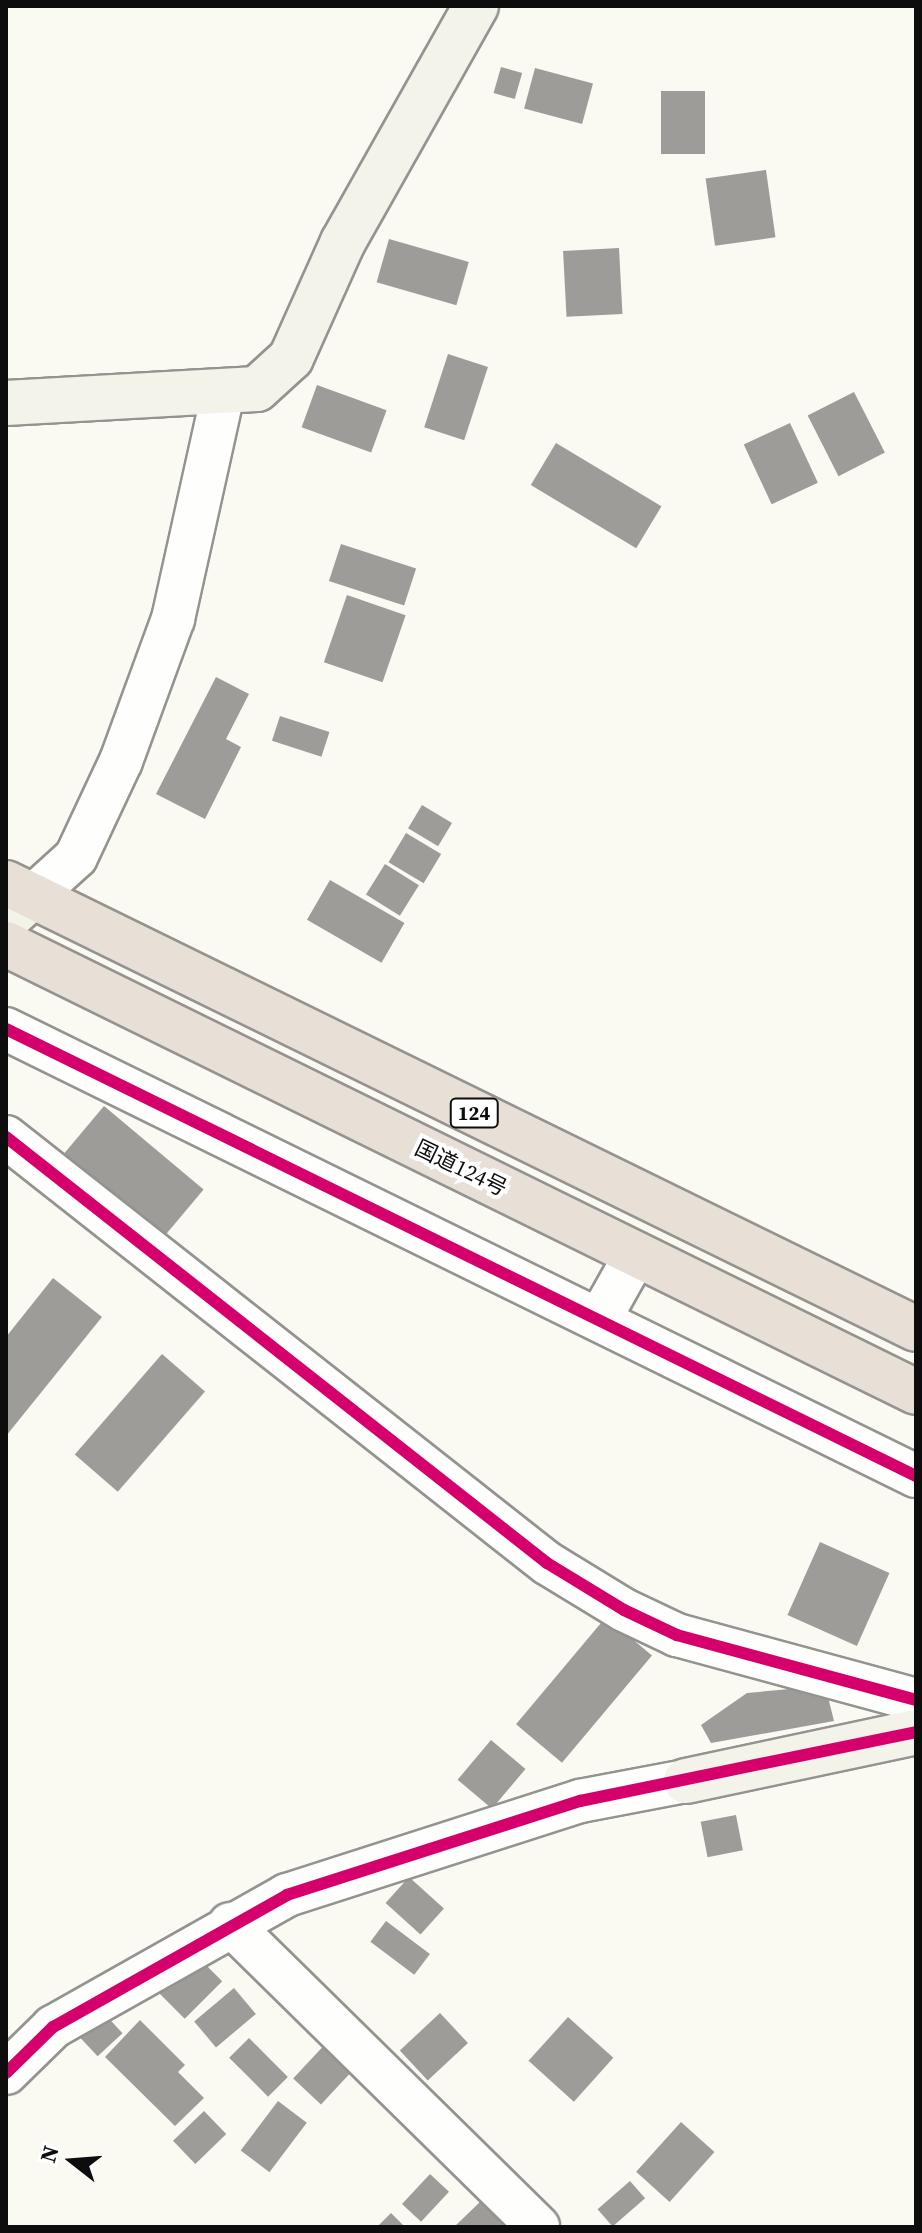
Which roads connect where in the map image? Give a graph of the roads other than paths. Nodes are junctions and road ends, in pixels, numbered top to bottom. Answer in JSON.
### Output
{"nodes":[{"id":1,"x":476,"y":6,"type":"edge"},
{"id":2,"x":223,"y":394,"type":"junction"},
{"id":3,"x":6,"y":403,"type":"edge"},
{"id":4,"x":15,"y":900,"type":"edge"},
{"id":5,"x":6,"y":944,"type":"edge"},
{"id":6,"x":6,"y":1029,"type":"edge"},
{"id":7,"x":6,"y":1137,"type":"edge"},
{"id":8,"x":636,"y":1254,"type":"junction"},
{"id":9,"x":599,"y":1320,"type":"junction"},
{"id":10,"x":916,"y":1329,"type":"edge"},
{"id":11,"x":916,"y":1392,"type":"edge"},
{"id":12,"x":916,"y":1476,"type":"edge"},
{"id":13,"x":916,"y":1700,"type":"edge"},
{"id":14,"x":916,"y":1732,"type":"edge"},
{"id":15,"x":686,"y":1781,"type":"joint"},
{"id":16,"x":230,"y":1924,"type":"junction"},
{"id":17,"x":6,"y":2073,"type":"edge"},
{"id":18,"x":538,"y":2227,"type":"edge"}],
"edges":[{"from":1,"to":2,"type":"street"},
{"from":2,"to":3,"type":"street"},
{"from":2,"to":4,"type":"street"},
{"from":4,"to":10,"type":"highway","number":"124"},
{"from":5,"to":8,"type":"highway","name":"国道124号","number":"124"},
{"from":6,"to":9,"type":"street"},
{"from":7,"to":13,"type":"street"},
{"from":8,"to":9,"type":"street"},
{"from":8,"to":11,"type":"highway","name":"国道124号","number":"124"},
{"from":9,"to":12,"type":"street"},
{"from":14,"to":15,"type":"street"},
{"from":15,"to":16,"type":"street"},
{"from":16,"to":17,"type":"street"},
{"from":16,"to":18,"type":"street"}]}
